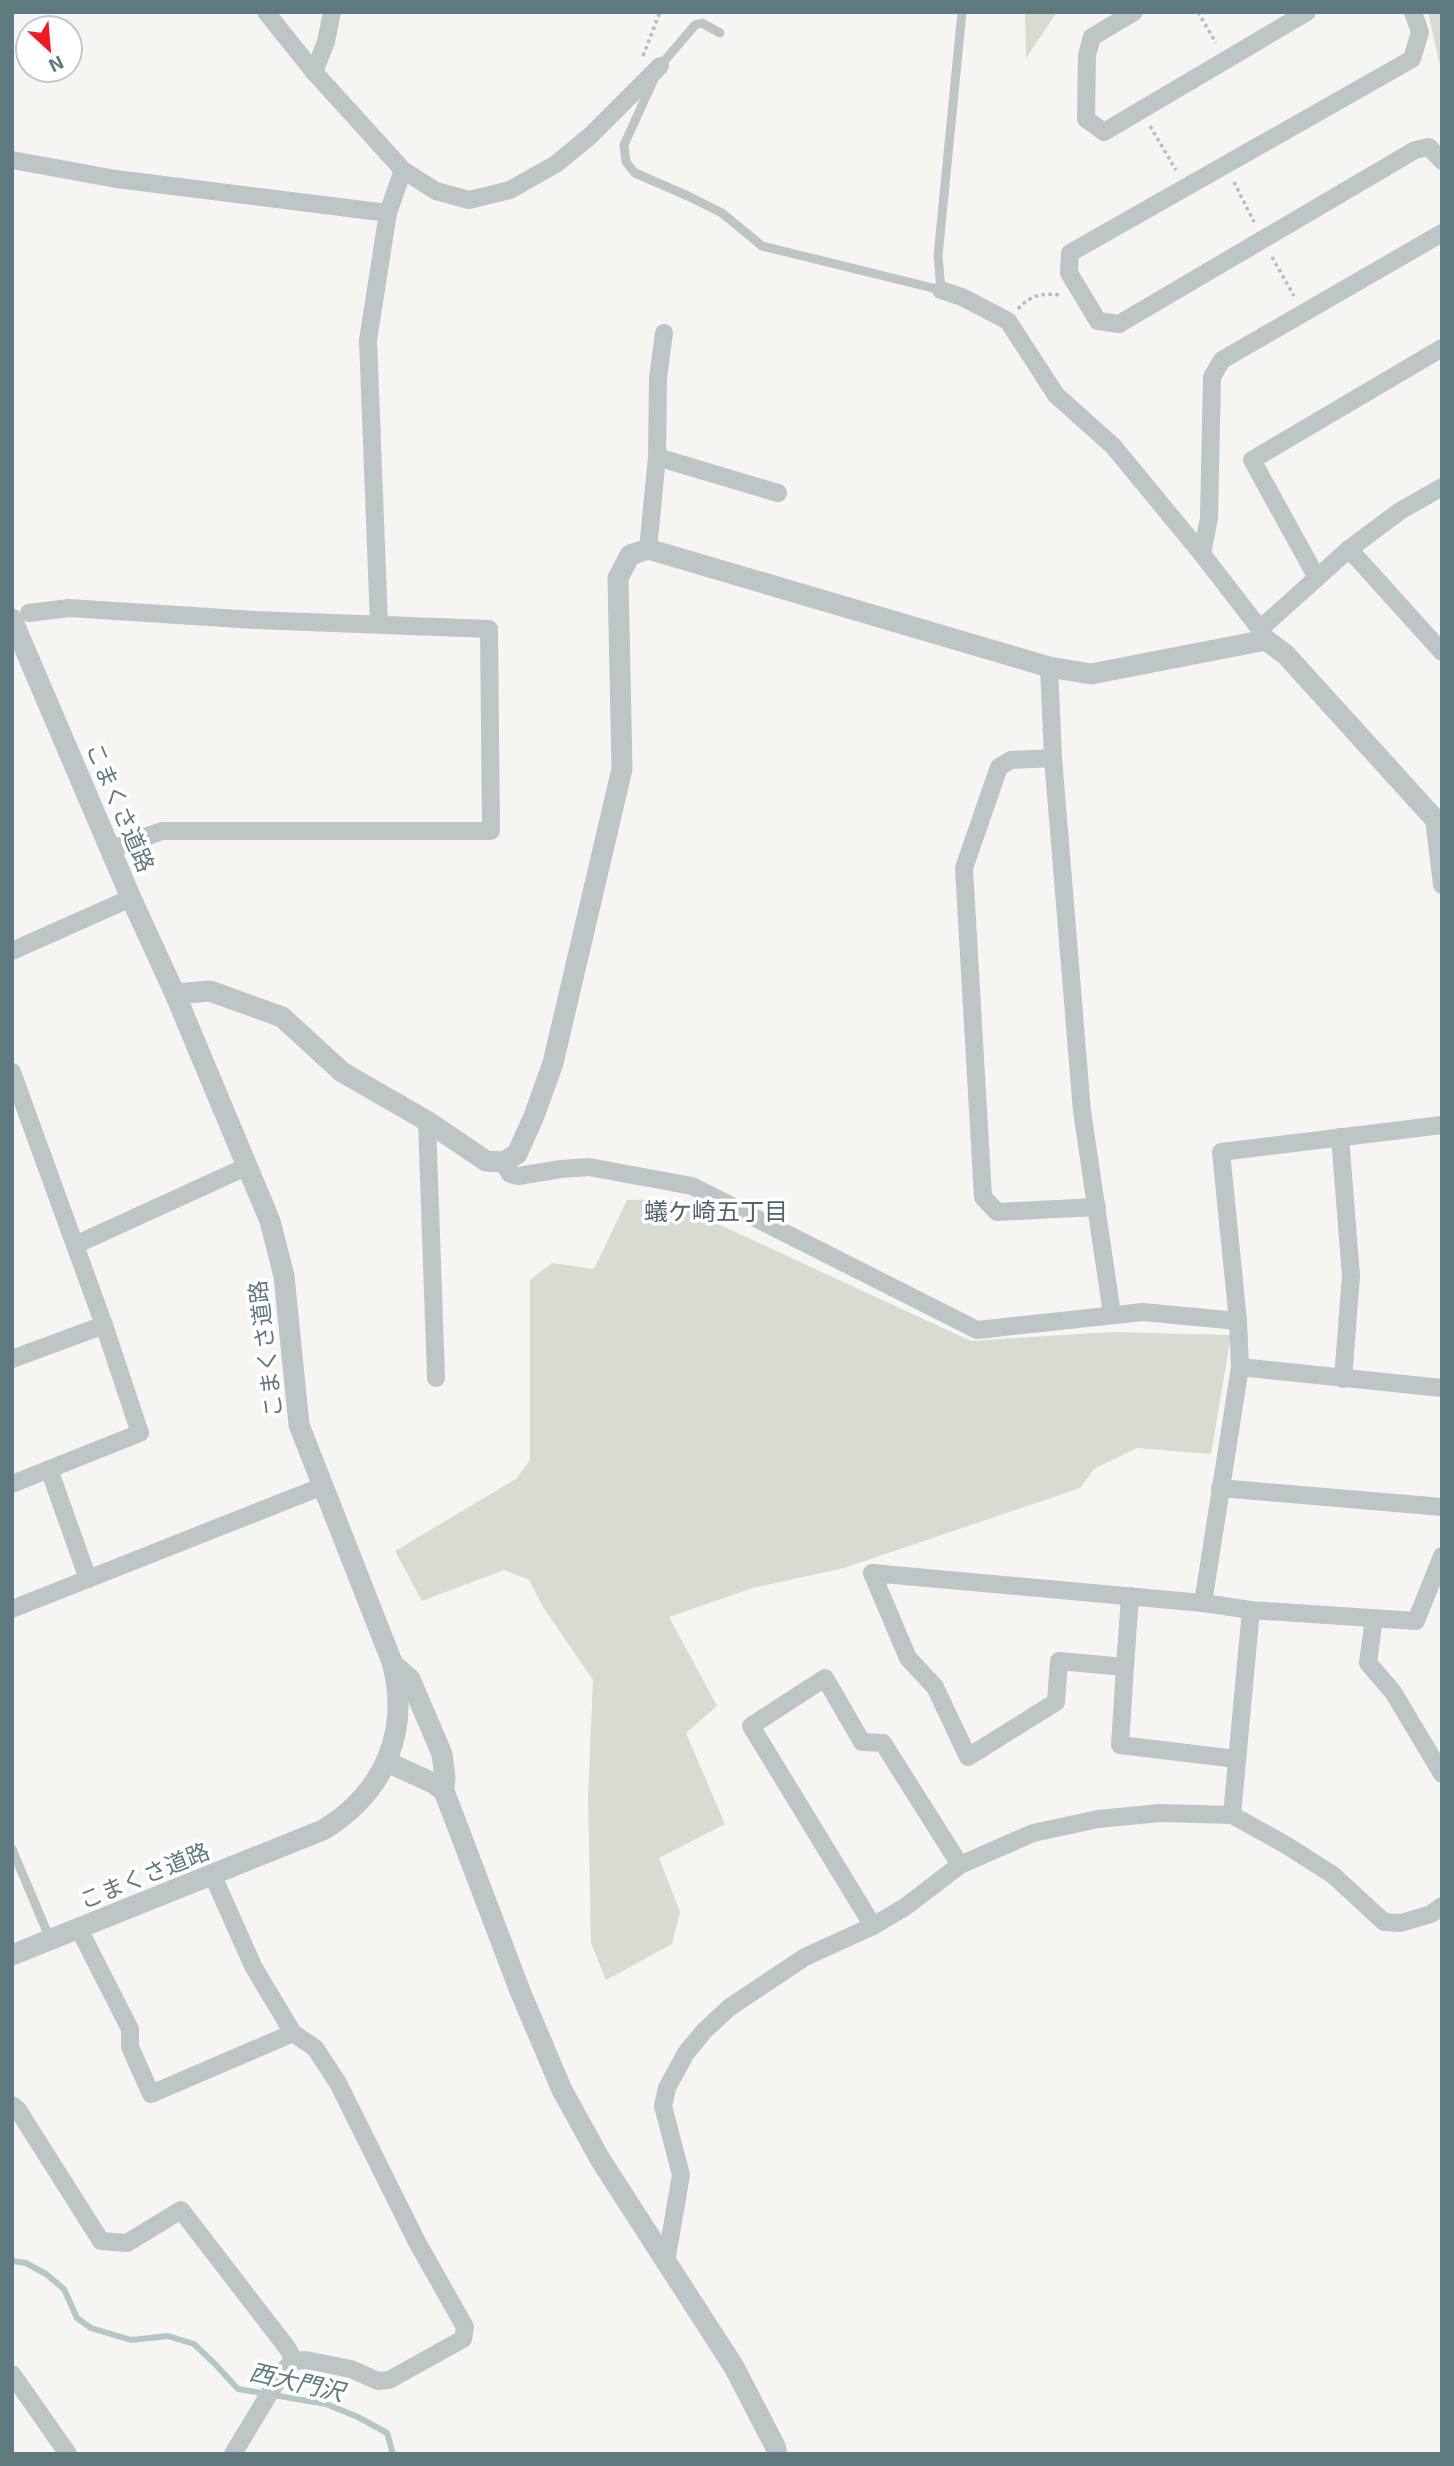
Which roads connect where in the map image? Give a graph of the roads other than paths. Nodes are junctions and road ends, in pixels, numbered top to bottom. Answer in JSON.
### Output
{"nodes":[{"id":1,"x":266,"y":12,"type":"edge"},
{"id":2,"x":332,"y":12,"type":"edge"},
{"id":3,"x":962,"y":12,"type":"edge"},
{"id":4,"x":1134,"y":12,"type":"edge"},
{"id":5,"x":1307,"y":12,"type":"edge"},
{"id":6,"x":1413,"y":12,"type":"edge"},
{"id":7,"x":720,"y":33,"type":"dead end"},
{"id":8,"x":660,"y":66,"type":"junction"},
{"id":9,"x":314,"y":72,"type":"junction"},
{"id":10,"x":12,"y":160,"type":"edge"},
{"id":11,"x":1442,"y":162,"type":"edge"},
{"id":12,"x":403,"y":170,"type":"junction"},
{"id":13,"x":388,"y":213,"type":"junction"},
{"id":14,"x":1442,"y":233,"type":"edge"},
{"id":15,"x":942,"y":290,"type":"junction"},
{"id":16,"x":664,"y":333,"type":"dead end"},
{"id":17,"x":1442,"y":348,"type":"edge"},
{"id":18,"x":657,"y":457,"type":"junction"},
{"id":19,"x":1442,"y":487,"type":"edge"},
{"id":20,"x":778,"y":493,"type":"dead end"},
{"id":21,"x":648,"y":549,"type":"junction"},
{"id":22,"x":1349,"y":549,"type":"junction"},
{"id":23,"x":1202,"y":554,"type":"junction"},
{"id":24,"x":1317,"y":578,"type":"junction"},
{"id":25,"x":20,"y":616,"type":"edge"},
{"id":26,"x":379,"y":624,"type":"junction"},
{"id":27,"x":1260,"y":635,"type":"junction"},
{"id":28,"x":1442,"y":652,"type":"edge"},
{"id":29,"x":1049,"y":667,"type":"junction"},
{"id":30,"x":1053,"y":758,"type":"junction"},
{"id":31,"x":1438,"y":823,"type":"edge"},
{"id":32,"x":111,"y":849,"type":"junction"},
{"id":33,"x":1442,"y":885,"type":"edge"},
{"id":34,"x":131,"y":898,"type":"junction"},
{"id":35,"x":12,"y":951,"type":"edge"},
{"id":36,"x":175,"y":994,"type":"junction"},
{"id":37,"x":12,"y":1072,"type":"edge"},
{"id":38,"x":427,"y":1122,"type":"junction"},
{"id":39,"x":1442,"y":1125,"type":"edge"},
{"id":40,"x":1340,"y":1137,"type":"junction"},
{"id":41,"x":503,"y":1161,"type":"junction"},
{"id":42,"x":248,"y":1166,"type":"junction"},
{"id":43,"x":1097,"y":1207,"type":"junction"},
{"id":44,"x":75,"y":1245,"type":"junction"},
{"id":45,"x":1112,"y":1314,"type":"junction"},
{"id":46,"x":1238,"y":1321,"type":"junction"},
{"id":47,"x":104,"y":1325,"type":"junction"},
{"id":48,"x":12,"y":1359,"type":"edge"},
{"id":49,"x":1240,"y":1367,"type":"junction"},
{"id":50,"x":436,"y":1378,"type":"dead end"},
{"id":51,"x":1343,"y":1379,"type":"junction"},
{"id":52,"x":1442,"y":1388,"type":"edge"},
{"id":53,"x":49,"y":1469,"type":"junction"},
{"id":54,"x":12,"y":1484,"type":"edge"},
{"id":55,"x":323,"y":1486,"type":"junction"},
{"id":56,"x":1220,"y":1488,"type":"junction"},
{"id":57,"x":1442,"y":1507,"type":"edge"},
{"id":58,"x":1442,"y":1556,"type":"edge"},
{"id":59,"x":88,"y":1579,"type":"junction"},
{"id":60,"x":1130,"y":1596,"type":"junction"},
{"id":61,"x":1203,"y":1602,"type":"junction"},
{"id":62,"x":12,"y":1609,"type":"edge"},
{"id":63,"x":1251,"y":1610,"type":"junction"},
{"id":64,"x":1374,"y":1618,"type":"junction"},
{"id":65,"x":392,"y":1662,"type":"junction"},
{"id":66,"x":1125,"y":1667,"type":"junction"},
{"id":67,"x":1436,"y":1751,"type":"edge"},
{"id":68,"x":1236,"y":1759,"type":"junction"},
{"id":69,"x":387,"y":1762,"type":"junction"},
{"id":70,"x":1442,"y":1774,"type":"edge"},
{"id":71,"x":444,"y":1791,"type":"junction"},
{"id":72,"x":1232,"y":1815,"type":"junction"},
{"id":73,"x":12,"y":1849,"type":"edge"},
{"id":74,"x":960,"y":1865,"type":"junction"},
{"id":75,"x":213,"y":1876,"type":"junction"},
{"id":76,"x":1442,"y":1906,"type":"edge"},
{"id":77,"x":873,"y":1926,"type":"junction"},
{"id":78,"x":79,"y":1929,"type":"junction"},
{"id":79,"x":50,"y":1941,"type":"junction"},
{"id":80,"x":12,"y":1955,"type":"edge"},
{"id":81,"x":293,"y":2033,"type":"junction"},
{"id":82,"x":12,"y":2105,"type":"edge"},
{"id":83,"x":666,"y":2262,"type":"junction"},
{"id":84,"x":294,"y":2361,"type":"junction"},
{"id":85,"x":12,"y":2374,"type":"edge"},
{"id":86,"x":68,"y":2454,"type":"edge"},
{"id":87,"x":233,"y":2454,"type":"edge"},
{"id":88,"x":777,"y":2454,"type":"edge"}],
"edges":[{"from":1,"to":9,"type":"street"},
{"from":2,"to":9,"type":"street"},
{"from":3,"to":15,"type":"lane"},
{"from":4,"to":5,"type":"street"},
{"from":6,"to":11,"type":"street"},
{"from":7,"to":8,"type":"lane"},
{"from":8,"to":12,"type":"street"},
{"from":8,"to":15,"type":"lane"},
{"from":9,"to":12,"type":"street"},
{"from":10,"to":13,"type":"street"},
{"from":12,"to":13,"type":"street"},
{"from":13,"to":26,"type":"street"},
{"from":14,"to":23,"type":"street"},
{"from":15,"to":23,"type":"street"},
{"from":16,"to":18,"type":"street"},
{"from":17,"to":24,"type":"street"},
{"from":18,"to":20,"type":"street"},
{"from":18,"to":21,"type":"street"},
{"from":19,"to":22,"type":"street"},
{"from":21,"to":29,"type":"street"},
{"from":21,"to":41,"type":"street"},
{"from":22,"to":24,"type":"street"},
{"from":22,"to":28,"type":"street"},
{"from":23,"to":27,"type":"street"},
{"from":24,"to":27,"type":"street"},
{"from":25,"to":26,"type":"street"},
{"from":25,"to":32,"type":"street","name":"こまくさ道路"},
{"from":26,"to":32,"type":"street"},
{"from":27,"to":29,"type":"street"},
{"from":27,"to":31,"type":"street"},
{"from":29,"to":30,"type":"street"},
{"from":30,"to":43,"type":"street"},
{"from":30,"to":43,"type":"street"},
{"from":31,"to":33,"type":"street"},
{"from":32,"to":34,"type":"street","name":"こまくさ道路"},
{"from":34,"to":35,"type":"street"},
{"from":34,"to":36,"type":"street","name":"こまくさ道路"},
{"from":36,"to":38,"type":"street"},
{"from":36,"to":42,"type":"street","name":"こまくさ道路"},
{"from":37,"to":44,"type":"street"},
{"from":38,"to":41,"type":"street"},
{"from":38,"to":50,"type":"street"},
{"from":39,"to":40,"type":"street"},
{"from":40,"to":46,"type":"street"},
{"from":40,"to":51,"type":"street"},
{"from":41,"to":45,"type":"street"},
{"from":42,"to":44,"type":"street"},
{"from":42,"to":55,"type":"street","name":"こまくさ道路"},
{"from":43,"to":45,"type":"street"},
{"from":44,"to":47,"type":"street"},
{"from":45,"to":46,"type":"street"},
{"from":46,"to":49,"type":"street"},
{"from":47,"to":48,"type":"street"},
{"from":47,"to":53,"type":"street"},
{"from":49,"to":51,"type":"street"},
{"from":49,"to":56,"type":"street"},
{"from":51,"to":52,"type":"street"},
{"from":53,"to":54,"type":"street"},
{"from":53,"to":59,"type":"street"},
{"from":55,"to":59,"type":"street"},
{"from":55,"to":65,"type":"street","name":"こまくさ道路"},
{"from":56,"to":57,"type":"street"},
{"from":56,"to":61,"type":"street"},
{"from":58,"to":64,"type":"street"},
{"from":59,"to":62,"type":"street"},
{"from":60,"to":61,"type":"street"},
{"from":60,"to":66,"type":"street"},
{"from":60,"to":66,"type":"street"},
{"from":61,"to":63,"type":"street"},
{"from":63,"to":64,"type":"street"},
{"from":63,"to":68,"type":"street"},
{"from":64,"to":67,"type":"street"},
{"from":65,"to":69,"type":"street","name":"こまくさ道路"},
{"from":65,"to":71,"type":"street"},
{"from":66,"to":68,"type":"street"},
{"from":67,"to":70,"type":"street"},
{"from":68,"to":72,"type":"street"},
{"from":69,"to":71,"type":"street"},
{"from":69,"to":75,"type":"street","name":"こまくさ道路"},
{"from":71,"to":83,"type":"street"},
{"from":72,"to":74,"type":"street"},
{"from":72,"to":76,"type":"street"},
{"from":73,"to":79,"type":"lane"},
{"from":74,"to":77,"type":"street"},
{"from":74,"to":77,"type":"street"},
{"from":75,"to":78,"type":"street","name":"こまくさ道路"},
{"from":75,"to":81,"type":"street"},
{"from":77,"to":83,"type":"street"},
{"from":78,"to":79,"type":"street","name":"こまくさ道路"},
{"from":78,"to":81,"type":"street"},
{"from":79,"to":80,"type":"street","name":"こまくさ道路"},
{"from":81,"to":84,"type":"street"},
{"from":82,"to":84,"type":"street"},
{"from":83,"to":88,"type":"street"},
{"from":84,"to":87,"type":"street"},
{"from":85,"to":86,"type":"street"}]}
